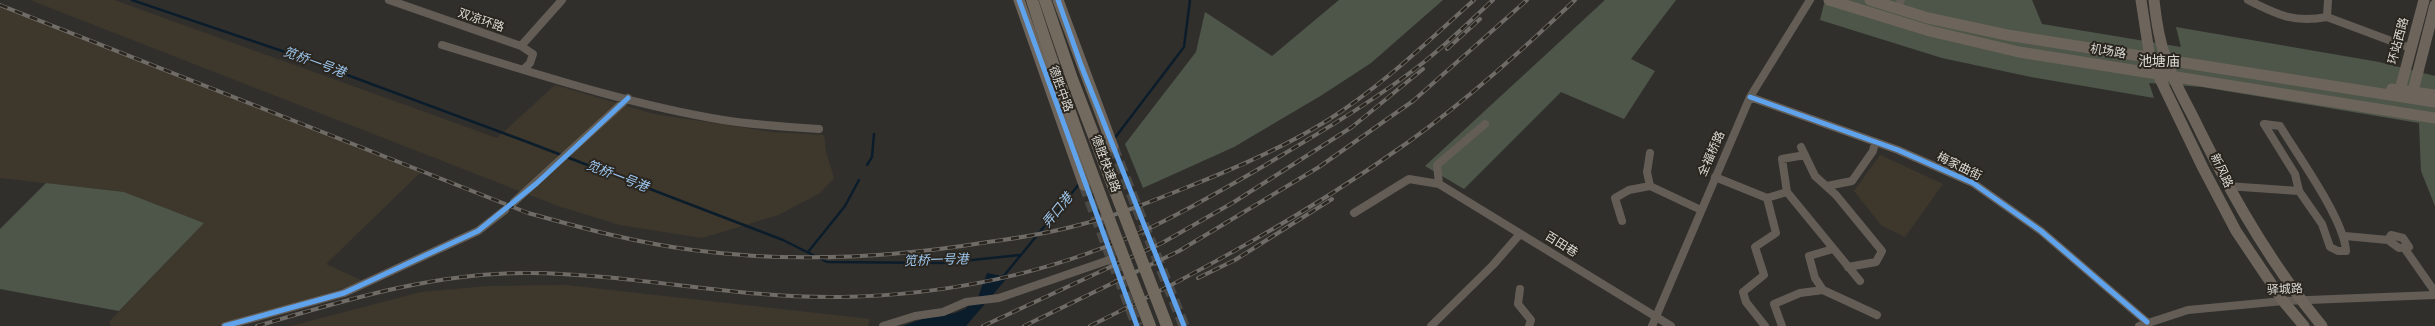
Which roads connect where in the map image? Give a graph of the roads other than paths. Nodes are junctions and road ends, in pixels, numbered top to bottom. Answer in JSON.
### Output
{"nodes":[{"id":1,"x":389,"y":0,"type":"edge"},
{"id":2,"x":562,"y":0,"type":"edge"},
{"id":3,"x":1019,"y":0,"type":"edge"},
{"id":4,"x":1032,"y":0,"type":"edge"},
{"id":5,"x":1046,"y":0,"type":"edge"},
{"id":6,"x":1058,"y":0,"type":"edge"},
{"id":7,"x":1810,"y":0,"type":"edge"},
{"id":8,"x":1829,"y":0,"type":"edge"},
{"id":9,"x":1846,"y":0,"type":"edge"},
{"id":10,"x":1870,"y":0,"type":"edge"},
{"id":11,"x":2141,"y":0,"type":"edge"},
{"id":12,"x":2154,"y":0,"type":"edge"},
{"id":13,"x":2248,"y":0,"type":"edge"},
{"id":14,"x":2328,"y":0,"type":"edge"},
{"id":15,"x":2424,"y":0,"type":"edge"},
{"id":16,"x":1897,"y":1,"type":"edge"},
{"id":17,"x":2435,"y":5,"type":"edge"},
{"id":18,"x":2327,"y":16,"type":"junction"},
{"id":19,"x":442,"y":45,"type":"dead end"},
{"id":20,"x":521,"y":46,"type":"junction"},
{"id":21,"x":2410,"y":48,"type":"junction"},
{"id":22,"x":2152,"y":62,"type":"junction"},
{"id":23,"x":2168,"y":65,"type":"junction"},
{"id":24,"x":524,"y":69,"type":"junction"},
{"id":25,"x":2400,"y":90,"type":"junction"},
{"id":26,"x":2413,"y":91,"type":"junction"},
{"id":27,"x":628,"y":98,"type":"junction"},
{"id":28,"x":1750,"y":98,"type":"junction"},
{"id":29,"x":2433,"y":100,"type":"edge"},
{"id":30,"x":2435,"y":111,"type":"edge"},
{"id":31,"x":2435,"y":118,"type":"edge"},
{"id":32,"x":1485,"y":124,"type":"dead end"},
{"id":33,"x":819,"y":129,"type":"dead end"},
{"id":34,"x":1112,"y":142,"type":"tunnel mouth"},
{"id":35,"x":1875,"y":142,"type":"junction"},
{"id":36,"x":1650,"y":153,"type":"dead end"},
{"id":37,"x":1716,"y":177,"type":"junction"},
{"id":38,"x":1082,"y":180,"type":"tunnel mouth"},
{"id":39,"x":1439,"y":184,"type":"junction"},
{"id":40,"x":1650,"y":186,"type":"junction"},
{"id":41,"x":1827,"y":186,"type":"junction"},
{"id":42,"x":2227,"y":186,"type":"junction"},
{"id":43,"x":2299,"y":191,"type":"junction"},
{"id":44,"x":1787,"y":192,"type":"junction"},
{"id":45,"x":1767,"y":198,"type":"junction"},
{"id":46,"x":514,"y":202,"type":"dead end"},
{"id":47,"x":505,"y":210,"type":"dead end"},
{"id":48,"x":1701,"y":210,"type":"junction"},
{"id":49,"x":1354,"y":213,"type":"dead end"},
{"id":50,"x":1622,"y":221,"type":"dead end"},
{"id":51,"x":1520,"y":234,"type":"junction"},
{"id":52,"x":2345,"y":236,"type":"junction"},
{"id":53,"x":1833,"y":249,"type":"junction"},
{"id":54,"x":1112,"y":259,"type":"dead end"},
{"id":55,"x":1848,"y":268,"type":"junction"},
{"id":56,"x":1860,"y":282,"type":"dead end"},
{"id":57,"x":1520,"y":289,"type":"dead end"},
{"id":58,"x":1822,"y":290,"type":"junction"},
{"id":59,"x":2435,"y":292,"type":"edge"},
{"id":60,"x":2435,"y":296,"type":"edge"},
{"id":61,"x":2283,"y":301,"type":"junction"},
{"id":62,"x":2301,"y":301,"type":"junction"},
{"id":63,"x":1877,"y":315,"type":"dead end"},
{"id":64,"x":1654,"y":322,"type":"edge"},
{"id":65,"x":2143,"y":324,"type":"edge"},
{"id":66,"x":225,"y":326,"type":"edge"},
{"id":67,"x":883,"y":326,"type":"edge"},
{"id":68,"x":1150,"y":326,"type":"edge"},
{"id":69,"x":1167,"y":326,"type":"edge"},
{"id":70,"x":1431,"y":326,"type":"edge"},
{"id":71,"x":1529,"y":326,"type":"edge"},
{"id":72,"x":1671,"y":326,"type":"edge"},
{"id":73,"x":1764,"y":326,"type":"edge"},
{"id":74,"x":1782,"y":326,"type":"edge"},
{"id":75,"x":2304,"y":326,"type":"edge"},
{"id":76,"x":2322,"y":326,"type":"edge"}],
"edges":[{"from":1,"to":20,"type":"street","name":"双凉环路"},
{"from":2,"to":20,"type":"street"},
{"from":3,"to":38,"type":"main road","name":"德胜中路"},
{"from":4,"to":68,"type":"highway","name":"德胜快速路","bridge":true},
{"from":5,"to":69,"type":"highway","name":"德胜快速路","bridge":true},
{"from":6,"to":34,"type":"main road"},
{"from":7,"to":28,"type":"street","name":"全福桥路"},
{"from":8,"to":22,"type":"main road","name":"机场路"},
{"from":9,"to":22,"type":"main road","name":"机场路"},
{"from":10,"to":22,"type":"main road","name":"机场路"},
{"from":11,"to":22,"type":"main road","name":"新风路"},
{"from":12,"to":23,"type":"main road","name":"新风路"},
{"from":13,"to":18,"type":"street"},
{"from":14,"to":18,"type":"street"},
{"from":15,"to":21,"type":"main road","name":"环站西路"},
{"from":16,"to":22,"type":"main road","name":"机场路"},
{"from":17,"to":26,"type":"main road"},
{"from":18,"to":21,"type":"street"},
{"from":19,"to":24,"type":"street"},
{"from":20,"to":24,"type":"street"},
{"from":21,"to":25,"type":"main road","name":"环站西路"},
{"from":22,"to":23,"type":"main road","name":"机场路"},
{"from":22,"to":23,"type":"main road","name":"机场路"},
{"from":22,"to":61,"type":"main road","name":"新风路"},
{"from":23,"to":25,"type":"main road","name":"机场路"},
{"from":23,"to":29,"type":"main road","name":"机场路"},
{"from":23,"to":30,"type":"main road","name":"机场路"},
{"from":23,"to":31,"type":"main road","name":"机场路"},
{"from":23,"to":42,"type":"main road","name":"新风路"},
{"from":24,"to":27,"type":"street"},
{"from":25,"to":26,"type":"main road","name":"机场路"},
{"from":25,"to":29,"type":"main road"},
{"from":26,"to":29,"type":"main road","name":"机场路"},
{"from":27,"to":33,"type":"street"},
{"from":27,"to":46,"type":"street"},
{"from":28,"to":35,"type":"street","name":"梅家曲街"},
{"from":28,"to":37,"type":"street","name":"全福桥路"},
{"from":32,"to":39,"type":"street"},
{"from":35,"to":41,"type":"street"},
{"from":35,"to":65,"type":"street","name":"梅家曲街"},
{"from":36,"to":40,"type":"street"},
{"from":37,"to":45,"type":"street"},
{"from":37,"to":48,"type":"street","name":"全福桥路"},
{"from":39,"to":49,"type":"street"},
{"from":39,"to":51,"type":"street","name":"百田巷"},
{"from":40,"to":48,"type":"street"},
{"from":40,"to":50,"type":"street"},
{"from":41,"to":44,"type":"street"},
{"from":41,"to":55,"type":"street"},
{"from":42,"to":43,"type":"street"},
{"from":42,"to":62,"type":"main road","name":"新风路"},
{"from":43,"to":52,"type":"street"},
{"from":43,"to":52,"type":"street"},
{"from":44,"to":45,"type":"street"},
{"from":44,"to":53,"type":"street"},
{"from":45,"to":73,"type":"street"},
{"from":47,"to":66,"type":"street"},
{"from":48,"to":64,"type":"street","name":"全福桥路"},
{"from":51,"to":64,"type":"street","name":"百田巷"},
{"from":51,"to":70,"type":"street"},
{"from":52,"to":59,"type":"street"},
{"from":53,"to":55,"type":"street"},
{"from":53,"to":58,"type":"street"},
{"from":54,"to":67,"type":"street"},
{"from":55,"to":56,"type":"street"},
{"from":57,"to":71,"type":"street"},
{"from":58,"to":63,"type":"street"},
{"from":58,"to":74,"type":"street"},
{"from":60,"to":62,"type":"street","name":"驿城路"},
{"from":61,"to":62,"type":"street","name":"驿城路"},
{"from":61,"to":65,"type":"street","name":"驿城路"},
{"from":61,"to":75,"type":"main road","name":"新风路"},
{"from":62,"to":76,"type":"main road","name":"新风路"},
{"from":64,"to":72,"type":"street","name":"百田巷"}]}
